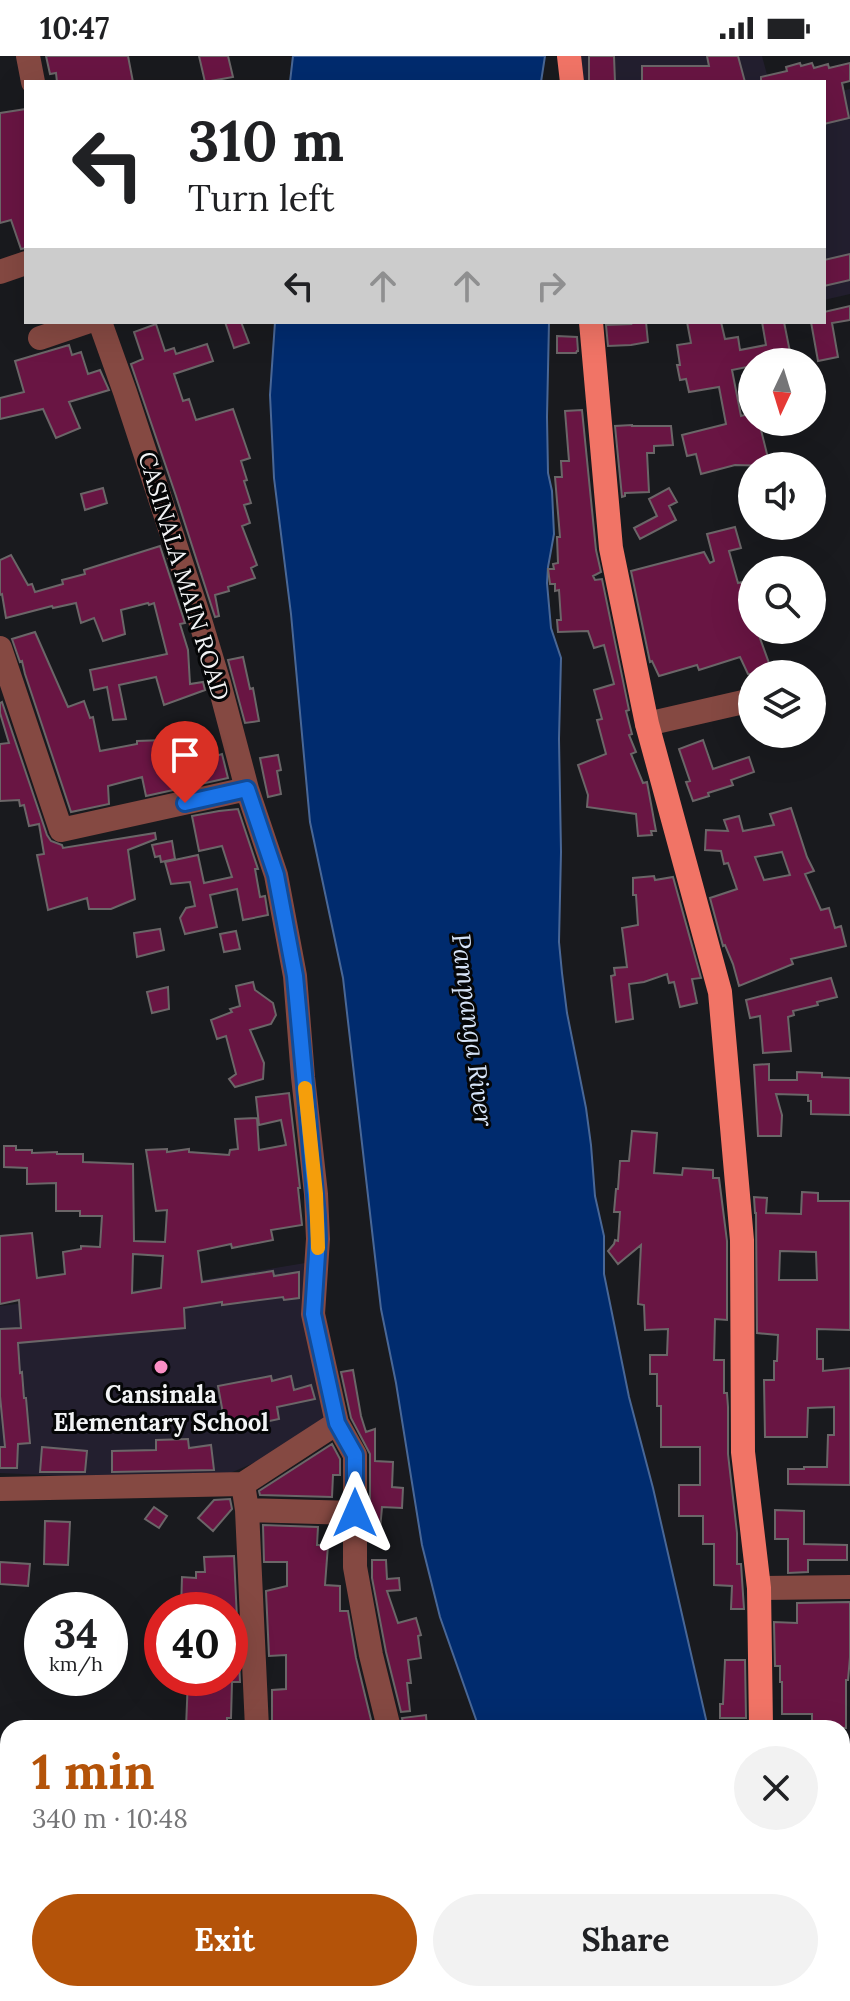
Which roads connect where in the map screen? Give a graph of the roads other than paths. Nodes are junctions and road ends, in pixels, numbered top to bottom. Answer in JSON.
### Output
{"nodes":[{"id":1,"x":28,"y":56,"type":"edge"},
{"id":2,"x":569,"y":56,"type":"edge"},
{"id":3,"x":33,"y":80,"type":"edge"},
{"id":4,"x":572,"y":80,"type":"edge"},
{"id":5,"x":24,"y":264,"type":"edge"},
{"id":6,"x":0,"y":272,"type":"edge"},
{"id":7,"x":81,"y":324,"type":"edge"},
{"id":8,"x":101,"y":324,"type":"edge"},
{"id":9,"x":591,"y":324,"type":"edge"},
{"id":10,"x":40,"y":338,"type":"dead end"},
{"id":11,"x":0,"y":648,"type":"edge"},
{"id":12,"x":738,"y":703,"type":"edge"},
{"id":13,"x":647,"y":724,"type":"junction"},
{"id":14,"x":247,"y":789,"type":"junction"},
{"id":15,"x":337,"y":1423,"type":"junction"},
{"id":16,"x":243,"y":1484,"type":"junction"},
{"id":17,"x":0,"y":1489,"type":"edge"},
{"id":18,"x":247,"y":1510,"type":"junction"},
{"id":19,"x":355,"y":1513,"type":"junction"},
{"id":20,"x":850,"y":1587,"type":"edge"},
{"id":21,"x":759,"y":1588,"type":"junction"},
{"id":22,"x":257,"y":1720,"type":"edge"},
{"id":23,"x":387,"y":1720,"type":"edge"},
{"id":24,"x":761,"y":1720,"type":"edge"}],
"edges":[{"from":1,"to":3,"type":"street"},
{"from":2,"to":4,"type":"main road"},
{"from":5,"to":6,"type":"street"},
{"from":7,"to":10,"type":"street"},
{"from":8,"to":14,"type":"street","name":"CASINALA MAIN ROAD"},
{"from":9,"to":13,"type":"main road"},
{"from":11,"to":14,"type":"street"},
{"from":12,"to":13,"type":"street"},
{"from":13,"to":21,"type":"main road"},
{"from":14,"to":15,"type":"street","name":"CASINALA MAIN ROAD"},
{"from":15,"to":16,"type":"street"},
{"from":15,"to":19,"type":"street","name":"CASINALA MAIN ROAD"},
{"from":16,"to":17,"type":"street"},
{"from":16,"to":18,"type":"street"},
{"from":18,"to":19,"type":"street"},
{"from":18,"to":22,"type":"street"},
{"from":19,"to":23,"type":"street","name":"CASINALA MAIN ROAD"},
{"from":20,"to":21,"type":"street"},
{"from":21,"to":24,"type":"main road"}]}
